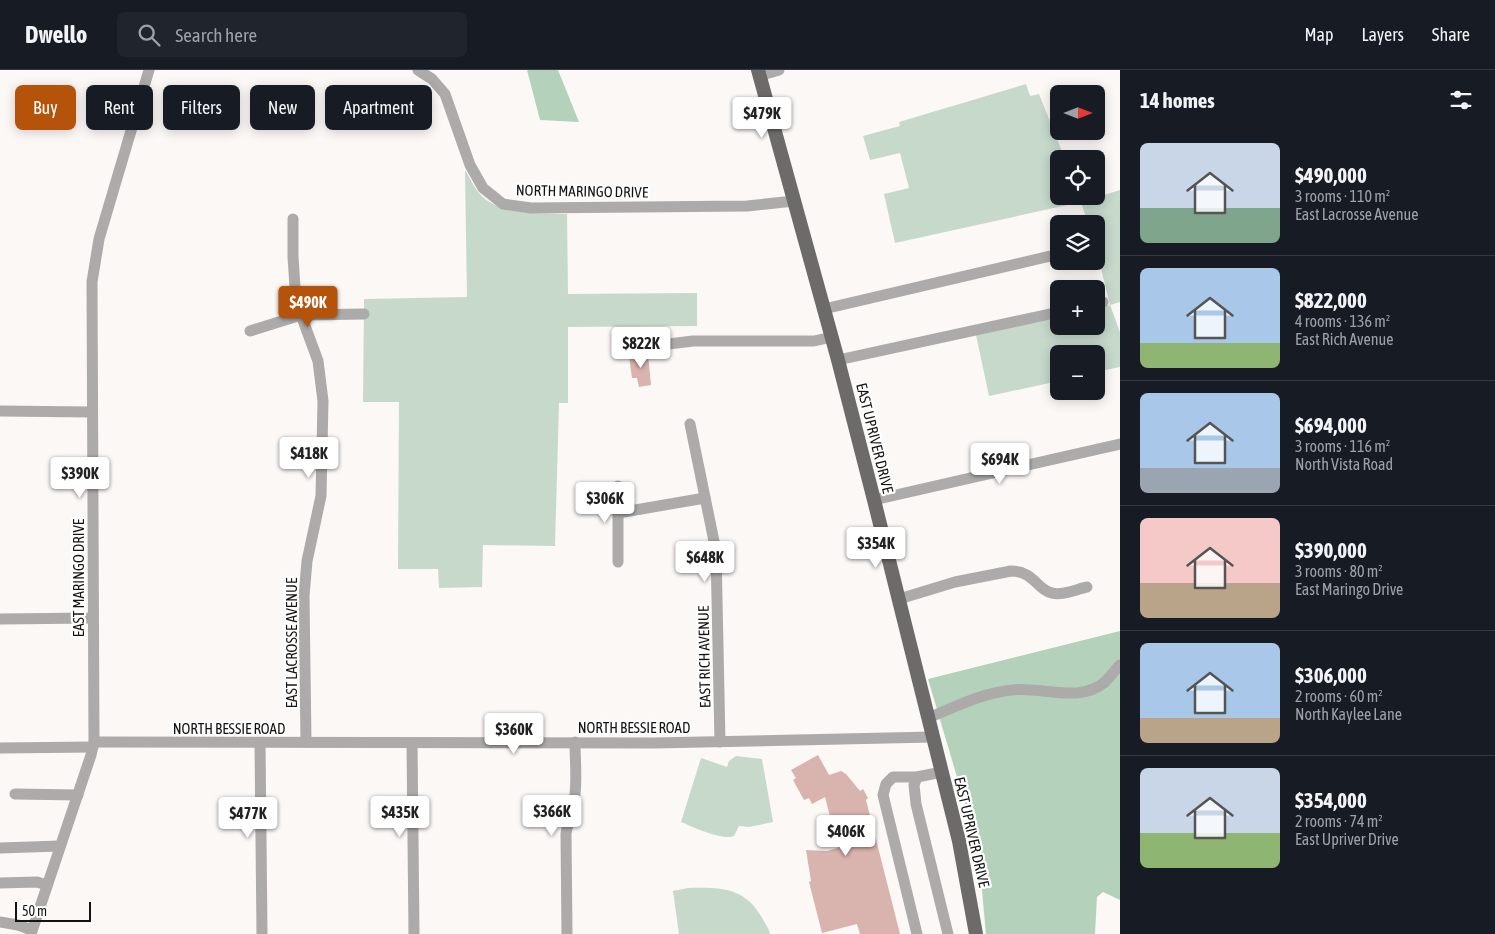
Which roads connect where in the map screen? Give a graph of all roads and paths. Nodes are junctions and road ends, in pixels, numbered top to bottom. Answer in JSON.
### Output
{"nodes":[{"id":1,"x":149,"y":70,"type":"edge"},
{"id":2,"x":418,"y":70,"type":"edge"},
{"id":3,"x":779,"y":70,"type":"edge"},
{"id":4,"x":759,"y":73,"type":"edge"},
{"id":5,"x":794,"y":201,"type":"junction"},
{"id":6,"x":293,"y":219,"type":"dead end"},
{"id":7,"x":1050,"y":256,"type":"edge"},
{"id":8,"x":824,"y":309,"type":"junction"},
{"id":9,"x":364,"y":314,"type":"dead end"},
{"id":10,"x":1050,"y":314,"type":"edge"},
{"id":11,"x":301,"y":315,"type":"junction"},
{"id":12,"x":250,"y":331,"type":"dead end"},
{"id":13,"x":832,"y":337,"type":"junction"},
{"id":14,"x":644,"y":347,"type":"dead end"},
{"id":15,"x":838,"y":360,"type":"junction"},
{"id":16,"x":0,"y":411,"type":"edge"},
{"id":17,"x":92,"y":412,"type":"junction"},
{"id":18,"x":690,"y":424,"type":"dead end"},
{"id":19,"x":1120,"y":444,"type":"edge"},
{"id":20,"x":618,"y":486,"type":"dead end"},
{"id":21,"x":705,"y":498,"type":"junction"},
{"id":22,"x":874,"y":500,"type":"junction"},
{"id":23,"x":618,"y":513,"type":"junction"},
{"id":24,"x":618,"y":562,"type":"dead end"},
{"id":25,"x":1087,"y":587,"type":"dead end"},
{"id":26,"x":898,"y":599,"type":"junction"},
{"id":27,"x":93,"y":618,"type":"junction"},
{"id":28,"x":0,"y":619,"type":"edge"},
{"id":29,"x":1120,"y":665,"type":"edge"},
{"id":30,"x":928,"y":718,"type":"junction"},
{"id":31,"x":933,"y":737,"type":"junction"},
{"id":32,"x":306,"y":742,"type":"junction"},
{"id":33,"x":575,"y":742,"type":"junction"},
{"id":34,"x":720,"y":742,"type":"junction"},
{"id":35,"x":260,"y":743,"type":"junction"},
{"id":36,"x":412,"y":743,"type":"junction"},
{"id":37,"x":94,"y":744,"type":"junction"},
{"id":38,"x":0,"y":748,"type":"edge"},
{"id":39,"x":942,"y":772,"type":"junction"},
{"id":40,"x":917,"y":777,"type":"junction"},
{"id":41,"x":15,"y":794,"type":"dead end"},
{"id":42,"x":78,"y":795,"type":"junction"},
{"id":43,"x":60,"y":846,"type":"junction"},
{"id":44,"x":0,"y":848,"type":"edge"},
{"id":45,"x":0,"y":883,"type":"edge"},
{"id":46,"x":47,"y":885,"type":"junction"},
{"id":47,"x":0,"y":922,"type":"edge"},
{"id":48,"x":31,"y":932,"type":"edge"},
{"id":49,"x":262,"y":934,"type":"edge"},
{"id":50,"x":414,"y":934,"type":"edge"},
{"id":51,"x":567,"y":934,"type":"edge"},
{"id":52,"x":917,"y":934,"type":"edge"},
{"id":53,"x":948,"y":934,"type":"edge"},
{"id":54,"x":976,"y":934,"type":"edge"}],
"edges":[{"from":1,"to":17,"type":"street","name":"EAST MARINGO DRIVE"},
{"from":2,"to":5,"type":"street","name":"NORTH MARINGO DRIVE"},
{"from":3,"to":4,"type":"street"},
{"from":4,"to":5,"type":"main road","name":"EAST UPRIVER DRIVE"},
{"from":5,"to":8,"type":"main road","name":"EAST UPRIVER DRIVE"},
{"from":6,"to":11,"type":"street","name":"EAST LACROSSE AVENUE"},
{"from":7,"to":8,"type":"street"},
{"from":8,"to":13,"type":"main road","name":"EAST UPRIVER DRIVE"},
{"from":9,"to":11,"type":"street"},
{"from":10,"to":15,"type":"street"},
{"from":11,"to":12,"type":"street"},
{"from":11,"to":32,"type":"street","name":"EAST LACROSSE AVENUE"},
{"from":13,"to":14,"type":"street"},
{"from":13,"to":15,"type":"main road","name":"EAST UPRIVER DRIVE"},
{"from":15,"to":22,"type":"main road","name":"EAST UPRIVER DRIVE"},
{"from":16,"to":17,"type":"street"},
{"from":17,"to":27,"type":"street","name":"EAST MARINGO DRIVE"},
{"from":18,"to":21,"type":"street","name":"EAST RICH AVENUE"},
{"from":19,"to":22,"type":"street"},
{"from":20,"to":23,"type":"street"},
{"from":21,"to":23,"type":"street"},
{"from":21,"to":34,"type":"street","name":"EAST RICH AVENUE"},
{"from":22,"to":26,"type":"main road","name":"EAST UPRIVER DRIVE"},
{"from":23,"to":24,"type":"street"},
{"from":25,"to":26,"type":"street"},
{"from":26,"to":30,"type":"main road","name":"EAST UPRIVER DRIVE"},
{"from":27,"to":28,"type":"street"},
{"from":27,"to":37,"type":"street","name":"EAST MARINGO DRIVE"},
{"from":29,"to":30,"type":"street"},
{"from":30,"to":31,"type":"main road","name":"EAST UPRIVER DRIVE"},
{"from":31,"to":34,"type":"street","name":"NORTH BESSIE ROAD"},
{"from":31,"to":39,"type":"main road","name":"EAST UPRIVER DRIVE"},
{"from":32,"to":35,"type":"street","name":"NORTH BESSIE ROAD"},
{"from":32,"to":36,"type":"street","name":"NORTH BESSIE ROAD"},
{"from":33,"to":34,"type":"street","name":"NORTH BESSIE ROAD"},
{"from":33,"to":36,"type":"street","name":"NORTH BESSIE ROAD"},
{"from":33,"to":51,"type":"street"},
{"from":35,"to":37,"type":"street","name":"NORTH BESSIE ROAD"},
{"from":35,"to":49,"type":"street"},
{"from":36,"to":50,"type":"street"},
{"from":37,"to":38,"type":"street","name":"NORTH BESSIE ROAD"},
{"from":37,"to":42,"type":"street","name":"EAST MARINGO DRIVE"},
{"from":39,"to":40,"type":"street"},
{"from":39,"to":54,"type":"main road","name":"EAST UPRIVER DRIVE"},
{"from":40,"to":52,"type":"street"},
{"from":40,"to":53,"type":"street"},
{"from":41,"to":42,"type":"street"},
{"from":42,"to":43,"type":"street","name":"EAST MARINGO DRIVE"},
{"from":43,"to":44,"type":"street"},
{"from":43,"to":46,"type":"street","name":"EAST MARINGO DRIVE"},
{"from":45,"to":46,"type":"street"},
{"from":46,"to":48,"type":"street","name":"EAST MARINGO DRIVE"},
{"from":47,"to":48,"type":"street"}]}
